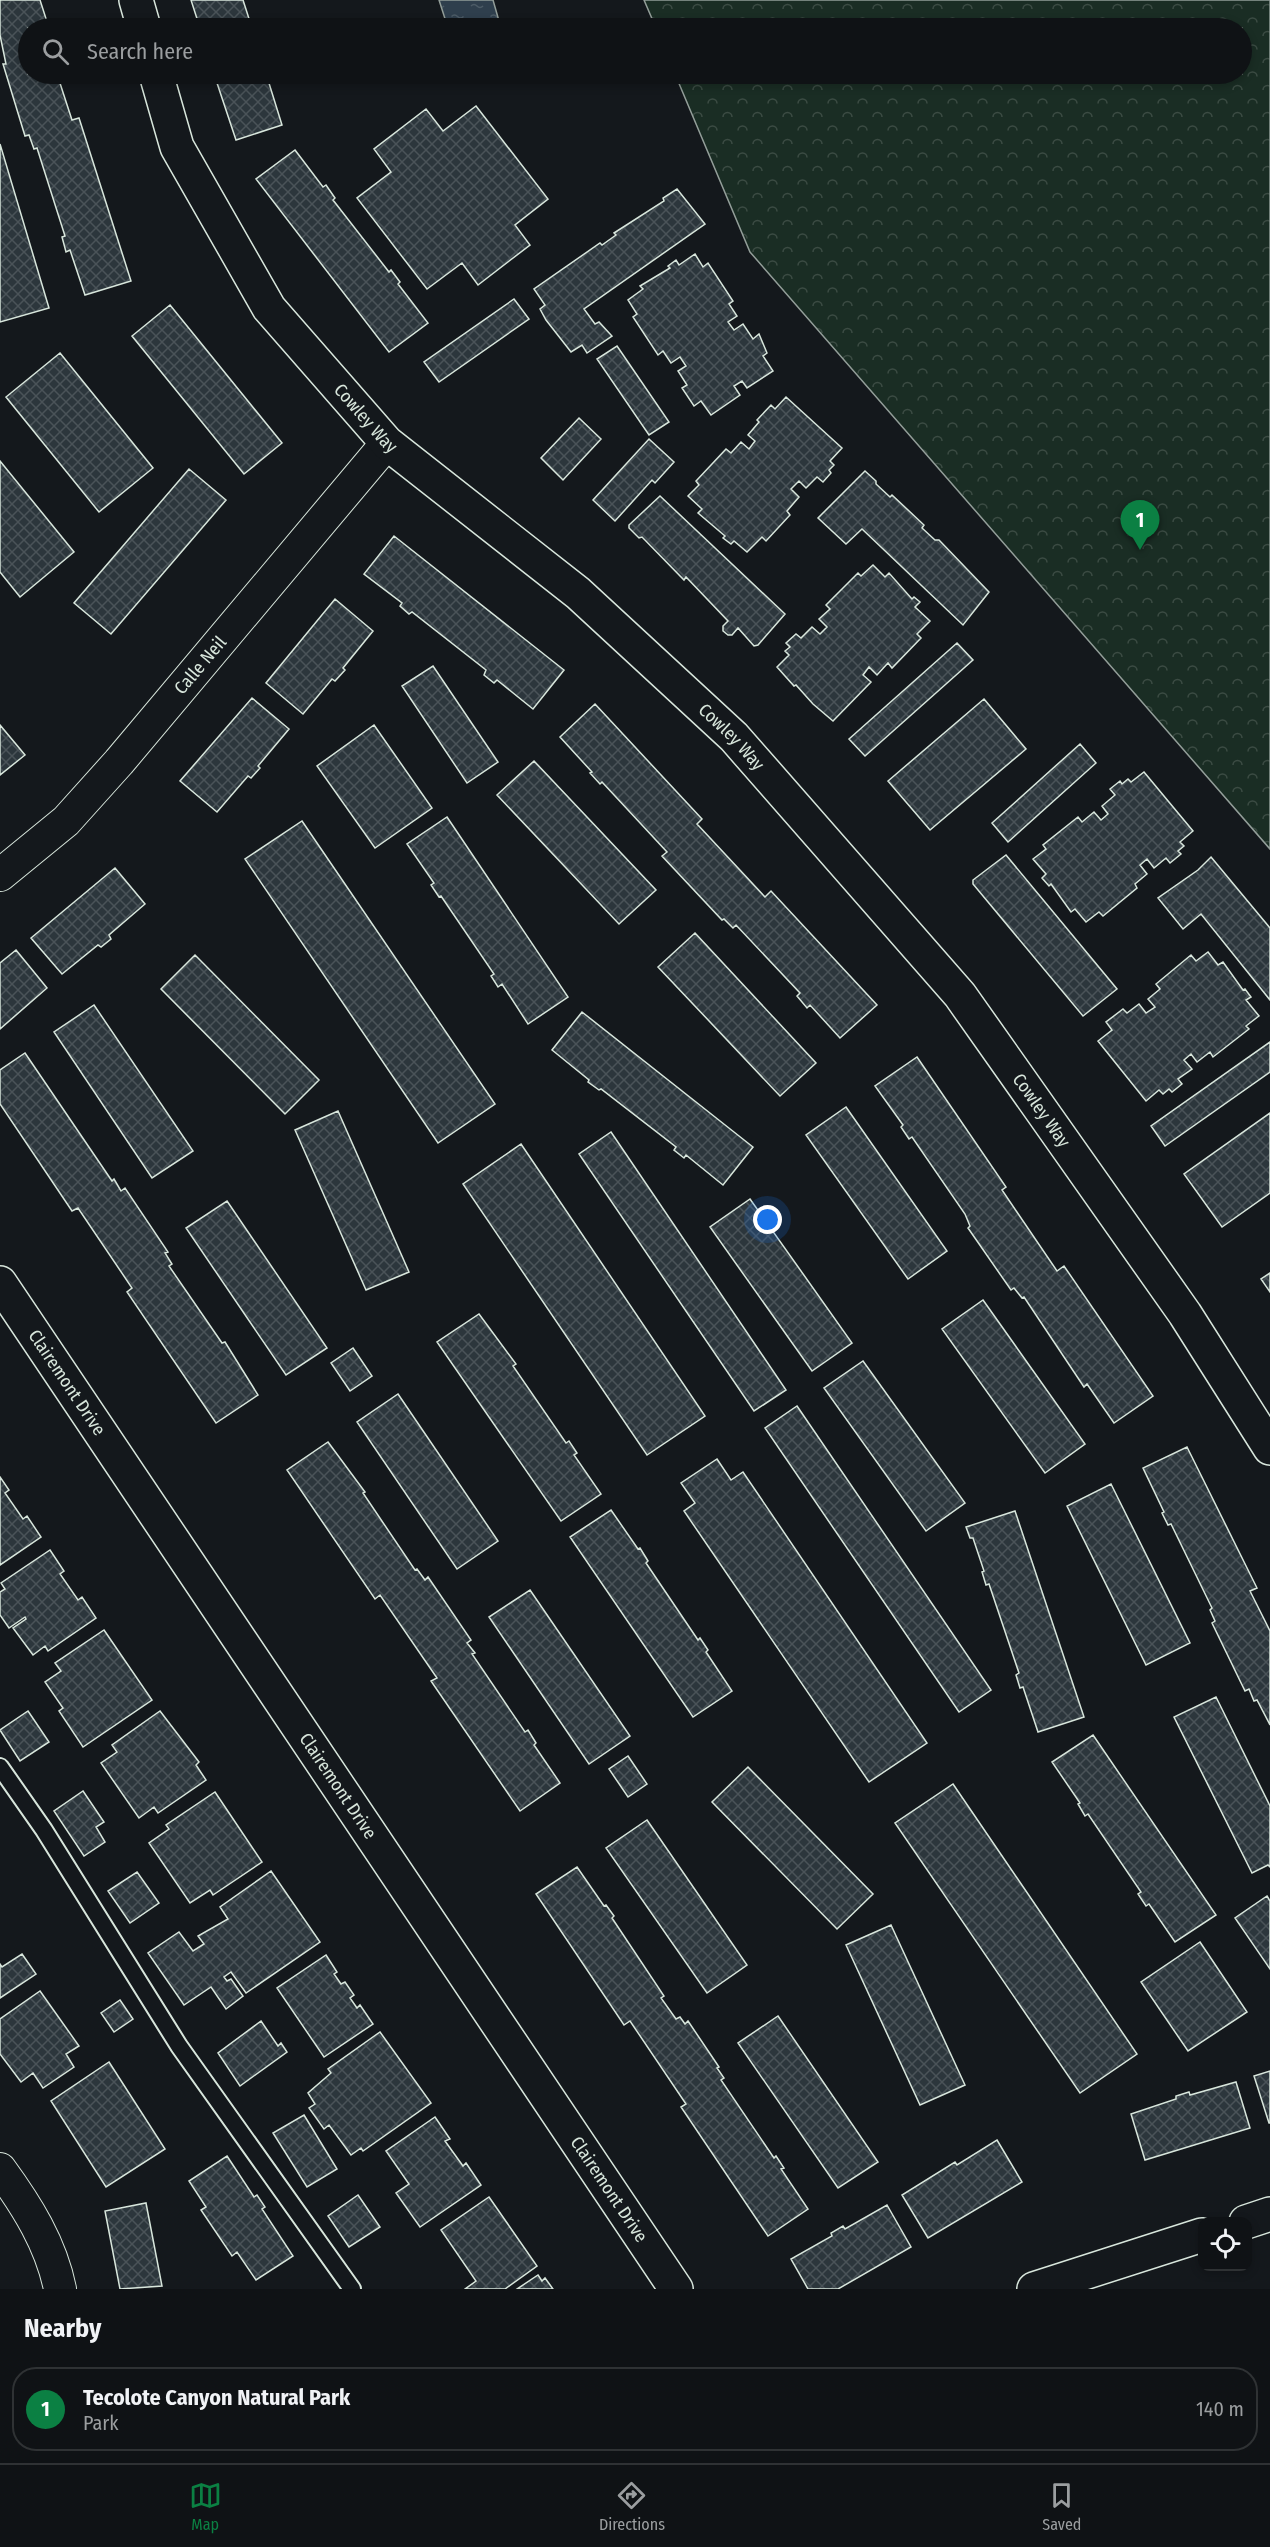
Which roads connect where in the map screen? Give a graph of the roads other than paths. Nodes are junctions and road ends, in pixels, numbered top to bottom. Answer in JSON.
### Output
{"nodes":[{"id":1,"x":136,"y":0,"type":"edge"},
{"id":2,"x":141,"y":18,"type":"edge"},
{"id":3,"x":159,"y":84,"type":"edge"},
{"id":4,"x":387,"y":444,"type":"junction"},
{"id":5,"x":0,"y":874,"type":"edge"},
{"id":6,"x":0,"y":1283,"type":"edge"},
{"id":7,"x":1270,"y":1448,"type":"edge"},
{"id":8,"x":0,"y":1767,"type":"edge"},
{"id":9,"x":0,"y":2169,"type":"edge"},
{"id":10,"x":1270,"y":2214,"type":"edge"},
{"id":11,"x":1252,"y":2220,"type":"edge"},
{"id":12,"x":1198,"y":2237,"type":"edge"},
{"id":13,"x":60,"y":2289,"type":"edge"},
{"id":14,"x":352,"y":2289,"type":"edge"},
{"id":15,"x":676,"y":2289,"type":"edge"},
{"id":16,"x":1034,"y":2289,"type":"edge"}],
"edges":[{"from":1,"to":2,"type":"street"},
{"from":3,"to":4,"type":"street","name":"Cowley Way"},
{"from":4,"to":5,"type":"street","name":"Calle Neil"},
{"from":4,"to":7,"type":"street","name":"Cowley Way"},
{"from":6,"to":15,"type":"street","name":"Clairemont Drive"},
{"from":8,"to":14,"type":"lane"},
{"from":9,"to":13,"type":"street"},
{"from":10,"to":11,"type":"street"},
{"from":12,"to":16,"type":"street"}]}
